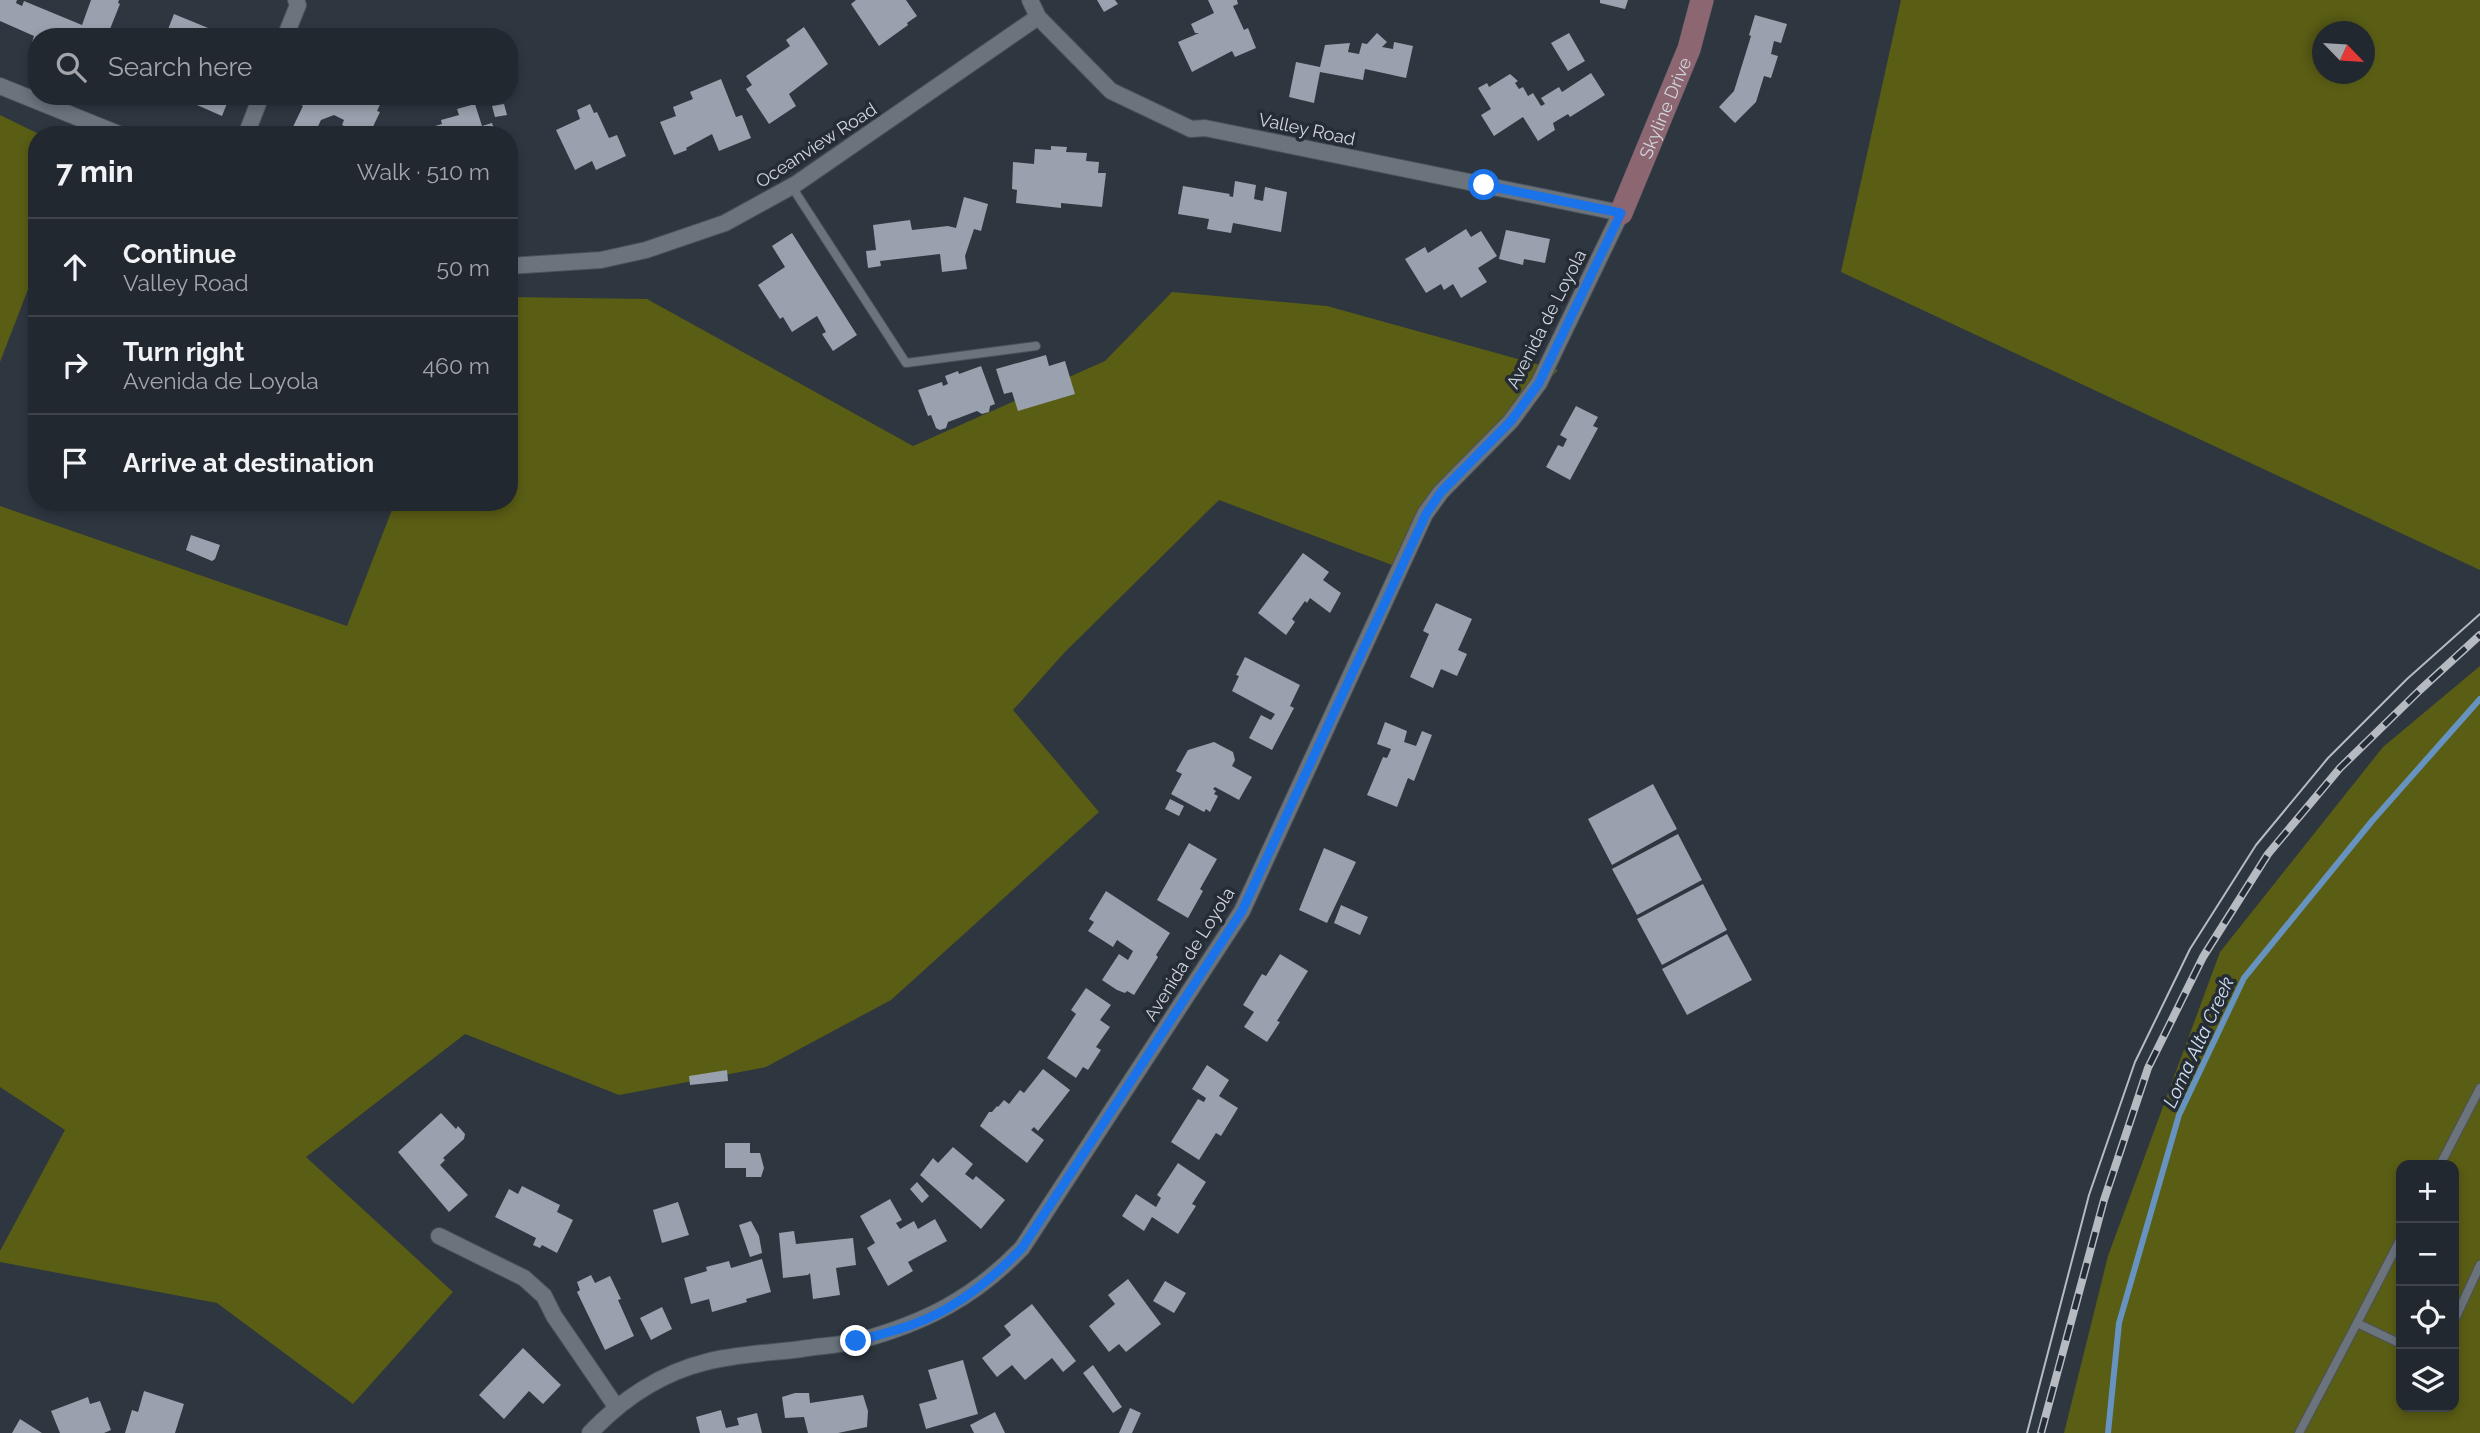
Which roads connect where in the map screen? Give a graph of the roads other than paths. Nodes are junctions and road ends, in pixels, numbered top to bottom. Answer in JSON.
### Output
{"nodes":[{"id":1,"x":296,"y":0,"type":"edge"},
{"id":2,"x":1030,"y":0,"type":"edge"},
{"id":3,"x":1702,"y":0,"type":"edge"},
{"id":4,"x":1038,"y":17,"type":"junction"},
{"id":5,"x":289,"y":28,"type":"edge"},
{"id":6,"x":0,"y":86,"type":"edge"},
{"id":7,"x":28,"y":97,"type":"edge"},
{"id":8,"x":47,"y":105,"type":"edge"},
{"id":9,"x":258,"y":105,"type":"edge"},
{"id":10,"x":99,"y":126,"type":"edge"},
{"id":11,"x":249,"y":126,"type":"edge"},
{"id":12,"x":792,"y":187,"type":"junction"},
{"id":13,"x":1621,"y":213,"type":"junction"},
{"id":14,"x":518,"y":265,"type":"edge"},
{"id":15,"x":1036,"y":346,"type":"dead end"},
{"id":16,"x":2480,"y":1088,"type":"edge"},
{"id":17,"x":2443,"y":1160,"type":"edge"},
{"id":18,"x":439,"y":1236,"type":"dead end"},
{"id":19,"x":2396,"y":1248,"type":"edge"},
{"id":20,"x":2480,"y":1265,"type":"edge"},
{"id":21,"x":2459,"y":1310,"type":"edge"},
{"id":22,"x":2357,"y":1323,"type":"junction"},
{"id":23,"x":2396,"y":1342,"type":"edge"},
{"id":24,"x":617,"y":1408,"type":"junction"},
{"id":25,"x":590,"y":1433,"type":"edge"},
{"id":26,"x":2299,"y":1433,"type":"edge"}],
"edges":[{"from":1,"to":5,"type":"street"},
{"from":2,"to":4,"type":"street","name":"Valley Road"},
{"from":3,"to":13,"type":"street","name":"Skyline Drive"},
{"from":4,"to":12,"type":"street","name":"Oceanview Road"},
{"from":4,"to":13,"type":"street","name":"Valley Road"},
{"from":6,"to":7,"type":"street"},
{"from":8,"to":10,"type":"street"},
{"from":9,"to":11,"type":"street"},
{"from":12,"to":14,"type":"street","name":"Oceanview Road"},
{"from":12,"to":15,"type":"lane"},
{"from":13,"to":24,"type":"street","name":"Avenida de Loyola"},
{"from":16,"to":17,"type":"lane"},
{"from":18,"to":24,"type":"street"},
{"from":19,"to":22,"type":"lane"},
{"from":20,"to":21,"type":"lane"},
{"from":22,"to":23,"type":"lane"},
{"from":22,"to":26,"type":"lane"},
{"from":24,"to":25,"type":"street","name":"Avenida de Loyola"}]}
